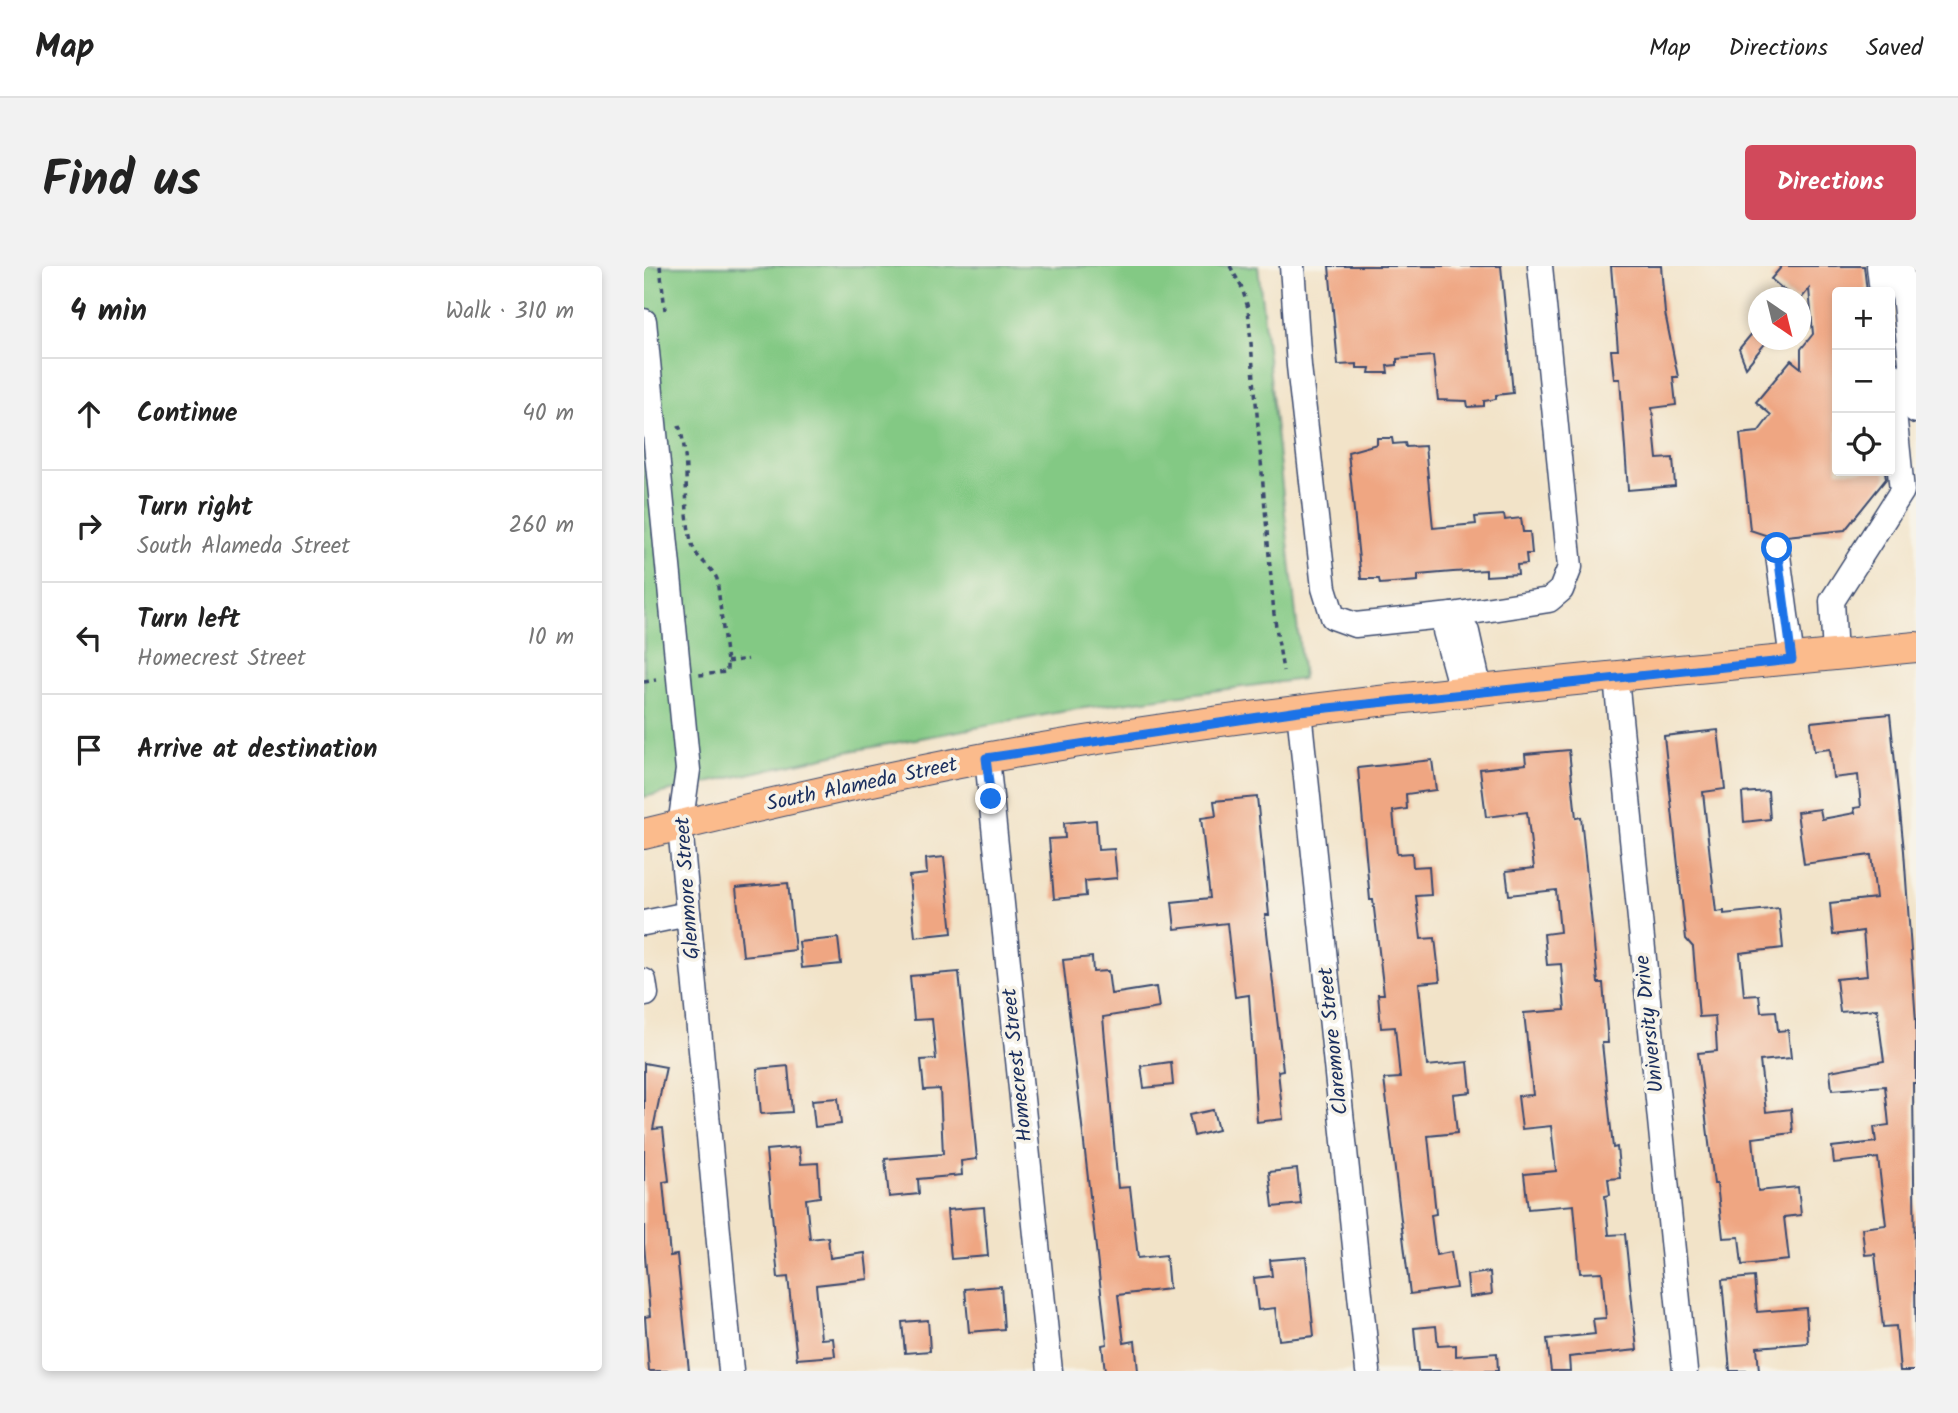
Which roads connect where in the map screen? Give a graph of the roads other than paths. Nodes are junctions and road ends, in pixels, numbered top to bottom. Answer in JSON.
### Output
{"nodes":[{"id":1,"x":1292,"y":266,"type":"edge"},
{"id":2,"x":1540,"y":266,"type":"edge"},
{"id":3,"x":1879,"y":266,"type":"edge"},
{"id":4,"x":1901,"y":266,"type":"edge"},
{"id":5,"x":1881,"y":287,"type":"edge"},
{"id":6,"x":655,"y":318,"type":"edge"},
{"id":7,"x":1916,"y":411,"type":"edge"},
{"id":8,"x":1894,"y":413,"type":"edge"},
{"id":9,"x":1777,"y":548,"type":"dead end"},
{"id":10,"x":1452,"y":615,"type":"junction"},
{"id":11,"x":1916,"y":647,"type":"edge"},
{"id":12,"x":1835,"y":655,"type":"junction"},
{"id":13,"x":1792,"y":660,"type":"junction"},
{"id":14,"x":1616,"y":678,"type":"junction"},
{"id":15,"x":1471,"y":692,"type":"junction"},
{"id":16,"x":1299,"y":711,"type":"junction"},
{"id":17,"x":986,"y":758,"type":"junction"},
{"id":18,"x":680,"y":825,"type":"junction"},
{"id":19,"x":644,"y":834,"type":"edge"},
{"id":20,"x":688,"y":914,"type":"junction"},
{"id":21,"x":644,"y":923,"type":"edge"},
{"id":22,"x":731,"y":1371,"type":"edge"},
{"id":23,"x":1050,"y":1371,"type":"edge"},
{"id":24,"x":1368,"y":1371,"type":"edge"},
{"id":25,"x":1685,"y":1371,"type":"edge"}],
"edges":[{"from":1,"to":10,"type":"street"},
{"from":2,"to":10,"type":"street"},
{"from":3,"to":5,"type":"street"},
{"from":4,"to":7,"type":"street"},
{"from":6,"to":18,"type":"street","name":"Glenmore Street"},
{"from":8,"to":12,"type":"street"},
{"from":9,"to":13,"type":"street"},
{"from":10,"to":15,"type":"street"},
{"from":11,"to":12,"type":"main road","name":"South Alameda Street"},
{"from":12,"to":13,"type":"main road","name":"South Alameda Street"},
{"from":13,"to":14,"type":"main road","name":"South Alameda Street"},
{"from":14,"to":15,"type":"main road","name":"South Alameda Street"},
{"from":14,"to":25,"type":"street","name":"University Drive"},
{"from":15,"to":16,"type":"main road","name":"South Alameda Street"},
{"from":16,"to":17,"type":"main road","name":"South Alameda Street"},
{"from":16,"to":24,"type":"street","name":"Claremore Street"},
{"from":17,"to":18,"type":"main road","name":"South Alameda Street"},
{"from":17,"to":23,"type":"street","name":"Homecrest Street"},
{"from":18,"to":19,"type":"main road","name":"South Alameda Street"},
{"from":18,"to":20,"type":"street","name":"Glenmore Street"},
{"from":20,"to":21,"type":"street"},
{"from":20,"to":22,"type":"street","name":"Glenmore Street"}]}
